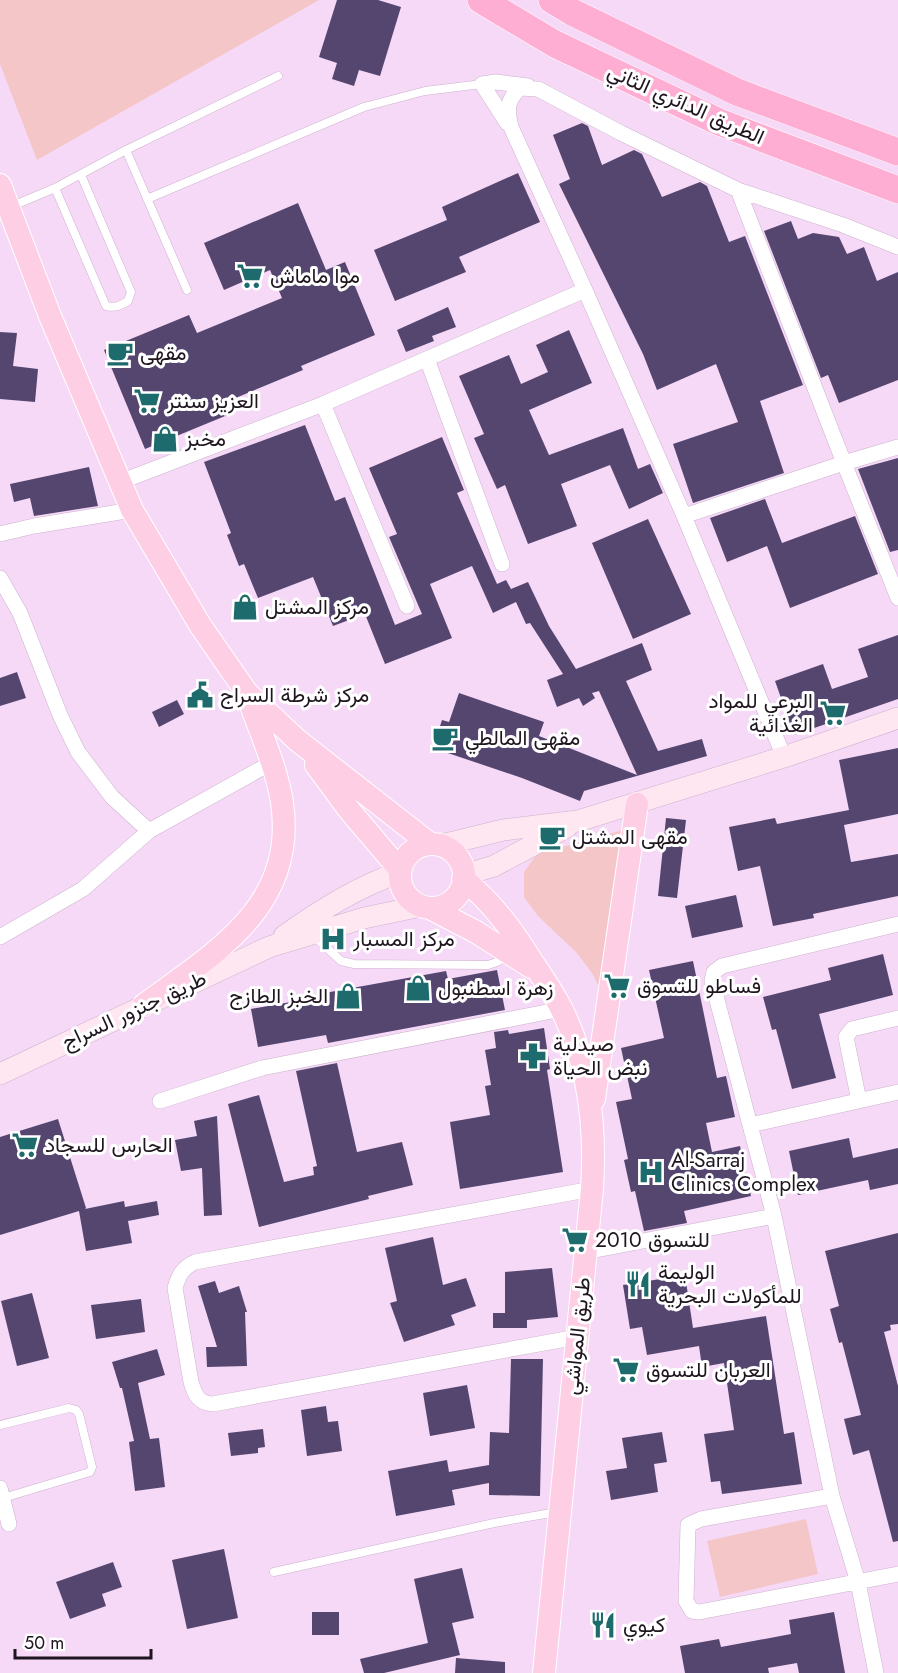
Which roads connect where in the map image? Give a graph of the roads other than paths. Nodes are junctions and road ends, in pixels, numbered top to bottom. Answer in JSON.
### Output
{"nodes":[{"id":1,"x":481,"y":0,"type":"edge"},
{"id":2,"x":552,"y":0,"type":"edge"},
{"id":3,"x":278,"y":76,"type":"dead end"},
{"id":4,"x":482,"y":84,"type":"junction"},
{"id":5,"x":538,"y":89,"type":"junction"},
{"id":6,"x":511,"y":128,"type":"junction"},
{"id":7,"x":126,"y":150,"type":"junction"},
{"id":8,"x":898,"y":152,"type":"edge"},
{"id":9,"x":81,"y":175,"type":"junction"},
{"id":10,"x":0,"y":185,"type":"edge"},
{"id":11,"x":55,"y":188,"type":"junction"},
{"id":12,"x":738,"y":190,"type":"junction"},
{"id":13,"x":898,"y":190,"type":"edge"},
{"id":14,"x":147,"y":199,"type":"junction"},
{"id":15,"x":9,"y":208,"type":"junction"},
{"id":16,"x":898,"y":247,"type":"edge"},
{"id":17,"x":187,"y":290,"type":"dead end"},
{"id":18,"x":585,"y":291,"type":"junction"},
{"id":19,"x":427,"y":359,"type":"junction"},
{"id":20,"x":323,"y":404,"type":"junction"},
{"id":21,"x":898,"y":447,"type":"edge"},
{"id":22,"x":843,"y":463,"type":"junction"},
{"id":23,"x":120,"y":482,"type":"junction"},
{"id":24,"x":132,"y":510,"type":"junction"},
{"id":25,"x":684,"y":516,"type":"junction"},
{"id":26,"x":0,"y":534,"type":"edge"},
{"id":27,"x":502,"y":564,"type":"dead end"},
{"id":28,"x":0,"y":578,"type":"edge"},
{"id":29,"x":898,"y":598,"type":"edge"},
{"id":30,"x":407,"y":606,"type":"dead end"},
{"id":31,"x":247,"y":693,"type":"junction"},
{"id":32,"x":898,"y":718,"type":"edge"},
{"id":33,"x":297,"y":740,"type":"junction"},
{"id":34,"x":784,"y":757,"type":"junction"},
{"id":35,"x":271,"y":763,"type":"junction"},
{"id":36,"x":637,"y":804,"type":"junction"},
{"id":37,"x":578,"y":821,"type":"junction"},
{"id":38,"x":149,"y":831,"type":"junction"},
{"id":39,"x":436,"y":844,"type":"junction"},
{"id":40,"x":400,"y":871,"type":"junction"},
{"id":41,"x":464,"y":877,"type":"junction"},
{"id":42,"x":425,"y":907,"type":"junction"},
{"id":43,"x":898,"y":924,"type":"edge"},
{"id":44,"x":313,"y":934,"type":"junction"},
{"id":45,"x":0,"y":937,"type":"edge"},
{"id":46,"x":269,"y":947,"type":"junction"},
{"id":47,"x":509,"y":952,"type":"junction"},
{"id":48,"x":540,"y":974,"type":"junction"},
{"id":49,"x":144,"y":1005,"type":"junction"},
{"id":50,"x":562,"y":1009,"type":"junction"},
{"id":51,"x":898,"y":1018,"type":"edge"},
{"id":52,"x":0,"y":1074,"type":"edge"},
{"id":53,"x":898,"y":1092,"type":"edge"},
{"id":54,"x":160,"y":1101,"type":"dead end"},
{"id":55,"x":859,"y":1101,"type":"junction"},
{"id":56,"x":592,"y":1115,"type":"junction"},
{"id":57,"x":750,"y":1125,"type":"junction"},
{"id":58,"x":592,"y":1189,"type":"junction"},
{"id":59,"x":774,"y":1216,"type":"junction"},
{"id":60,"x":585,"y":1252,"type":"junction"},
{"id":61,"x":577,"y":1337,"type":"junction"},
{"id":62,"x":0,"y":1425,"type":"edge"},
{"id":63,"x":1,"y":1493,"type":"edge"},
{"id":64,"x":832,"y":1496,"type":"junction"},
{"id":65,"x":560,"y":1511,"type":"junction"},
{"id":66,"x":9,"y":1524,"type":"dead end"},
{"id":67,"x":274,"y":1572,"type":"dead end"},
{"id":68,"x":898,"y":1574,"type":"edge"},
{"id":69,"x":858,"y":1582,"type":"junction"},
{"id":70,"x":544,"y":1673,"type":"edge"},
{"id":71,"x":876,"y":1673,"type":"edge"}],
"edges":[{"from":1,"to":13,"type":"highway","name":"الطريق الدائري الثاني"},
{"from":2,"to":8,"type":"highway","name":"الطريق الدائري الثاني"},
{"from":3,"to":7,"type":"lane"},
{"from":4,"to":5,"type":"street"},
{"from":4,"to":6,"type":"street"},
{"from":4,"to":14,"type":"lane"},
{"from":5,"to":6,"type":"street"},
{"from":5,"to":12,"type":"street"},
{"from":6,"to":18,"type":"street"},
{"from":7,"to":9,"type":"lane"},
{"from":7,"to":14,"type":"lane"},
{"from":9,"to":11,"type":"lane"},
{"from":9,"to":11,"type":"lane"},
{"from":10,"to":15,"type":"main road"},
{"from":11,"to":15,"type":"lane"},
{"from":12,"to":16,"type":"street"},
{"from":12,"to":22,"type":"street"},
{"from":14,"to":17,"type":"lane"},
{"from":15,"to":23,"type":"main road"},
{"from":18,"to":19,"type":"street"},
{"from":18,"to":25,"type":"street"},
{"from":19,"to":20,"type":"street"},
{"from":19,"to":27,"type":"street"},
{"from":20,"to":23,"type":"street"},
{"from":20,"to":30,"type":"street"},
{"from":21,"to":22,"type":"street"},
{"from":22,"to":25,"type":"street"},
{"from":22,"to":29,"type":"street"},
{"from":23,"to":24,"type":"main road"},
{"from":24,"to":26,"type":"street"},
{"from":24,"to":31,"type":"main road"},
{"from":25,"to":34,"type":"street"},
{"from":28,"to":38,"type":"street"},
{"from":31,"to":33,"type":"main road"},
{"from":31,"to":35,"type":"main road"},
{"from":32,"to":34,"type":"street"},
{"from":33,"to":39,"type":"main road"},
{"from":33,"to":40,"type":"main road"},
{"from":34,"to":36,"type":"street"},
{"from":35,"to":38,"type":"street"},
{"from":35,"to":49,"type":"main road"},
{"from":36,"to":37,"type":"street"},
{"from":36,"to":56,"type":"main road"},
{"from":37,"to":39,"type":"street"},
{"from":37,"to":41,"type":"street"},
{"from":38,"to":45,"type":"street"},
{"from":39,"to":40,"type":"main road"},
{"from":39,"to":41,"type":"main road"},
{"from":40,"to":42,"type":"main road"},
{"from":40,"to":46,"type":"street","name":"طريق جنزور السراج"},
{"from":41,"to":42,"type":"main road"},
{"from":41,"to":48,"type":"main road","name":"طريق المواشي"},
{"from":42,"to":44,"type":"street","name":"طريق جنزور السراج"},
{"from":42,"to":47,"type":"main road","name":"طريق المواشي"},
{"from":43,"to":57,"type":"street"},
{"from":44,"to":46,"type":"street","name":"طريق جنزور السراج"},
{"from":44,"to":47,"type":"lane"},
{"from":46,"to":49,"type":"street","name":"طريق جنزور السراج"},
{"from":47,"to":48,"type":"main road","name":"طريق المواشي"},
{"from":48,"to":50,"type":"main road","name":"طريق المواشي"},
{"from":49,"to":52,"type":"street","name":"طريق جنزور السراج"},
{"from":50,"to":54,"type":"street"},
{"from":50,"to":56,"type":"main road","name":"طريق المواشي"},
{"from":51,"to":55,"type":"street"},
{"from":53,"to":55,"type":"street"},
{"from":55,"to":57,"type":"street"},
{"from":56,"to":58,"type":"main road","name":"طريق المواشي"},
{"from":57,"to":59,"type":"street"},
{"from":58,"to":60,"type":"main road","name":"طريق المواشي"},
{"from":58,"to":61,"type":"street"},
{"from":59,"to":60,"type":"street"},
{"from":59,"to":64,"type":"street"},
{"from":60,"to":61,"type":"main road","name":"طريق المواشي"},
{"from":61,"to":65,"type":"main road","name":"طريق المواشي"},
{"from":62,"to":63,"type":"lane"},
{"from":63,"to":66,"type":"street"},
{"from":64,"to":69,"type":"street"},
{"from":64,"to":69,"type":"street"},
{"from":65,"to":67,"type":"lane"},
{"from":65,"to":70,"type":"main road","name":"طريق المواشي"},
{"from":68,"to":69,"type":"street"},
{"from":69,"to":71,"type":"street"}]}
